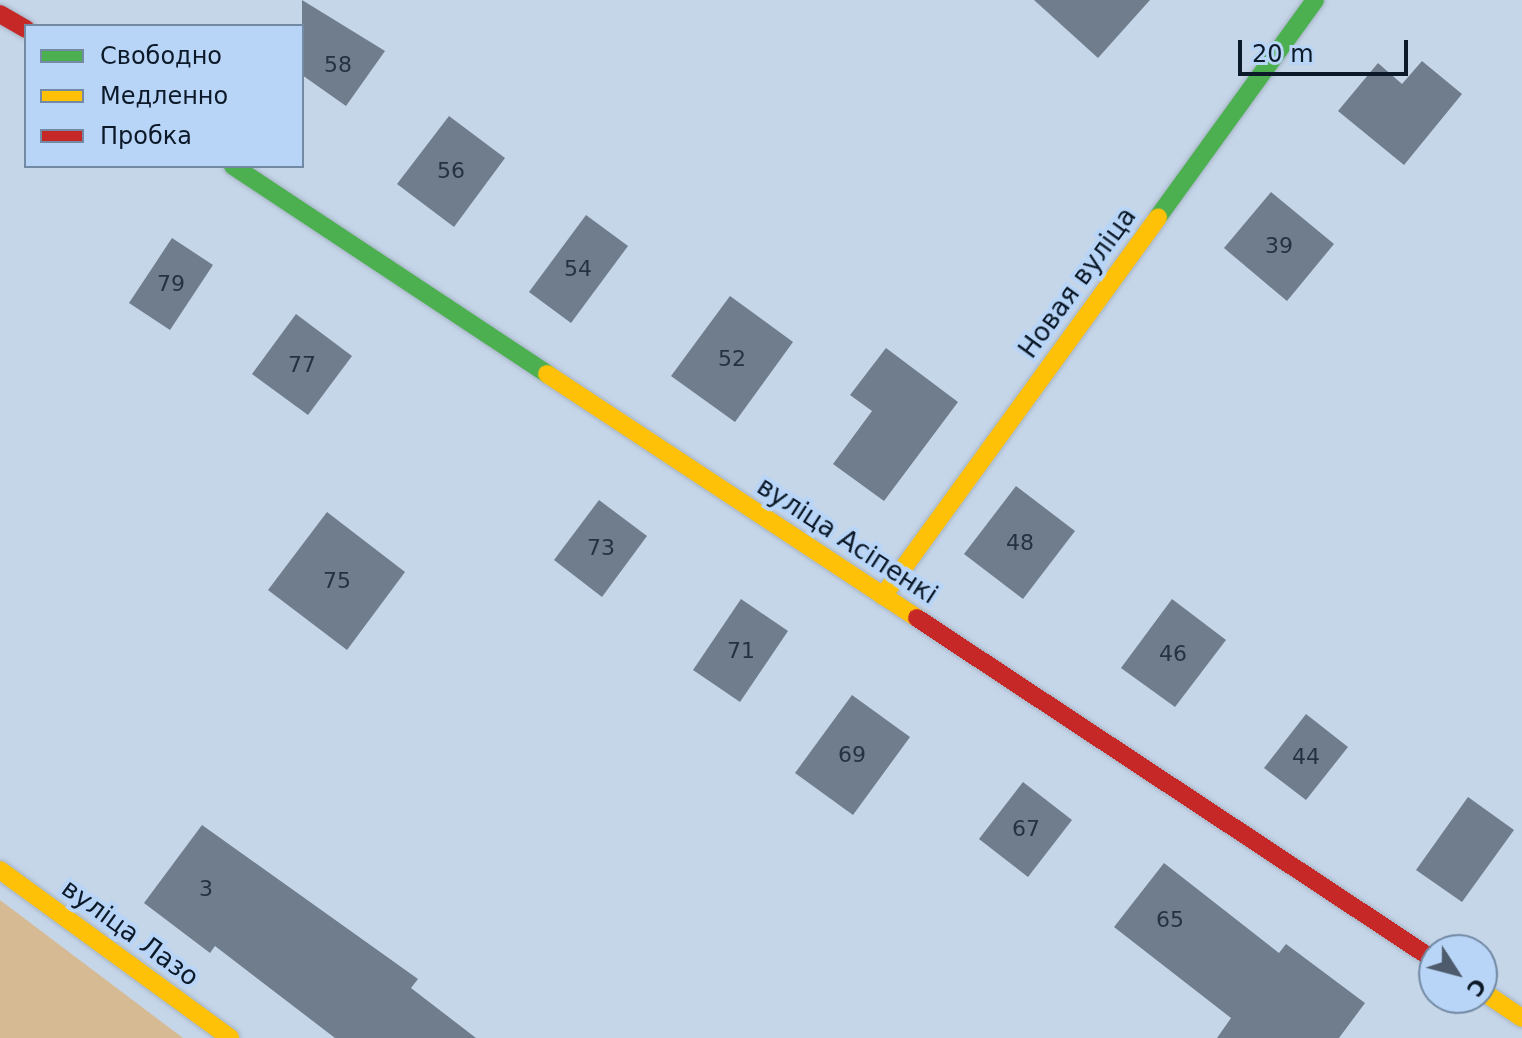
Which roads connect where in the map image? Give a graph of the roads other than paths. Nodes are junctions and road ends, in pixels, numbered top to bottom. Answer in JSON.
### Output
{"nodes":[{"id":1,"x":1315,"y":0,"type":"edge"},
{"id":2,"x":0,"y":14,"type":"edge"},
{"id":3,"x":24,"y":28,"type":"edge"},
{"id":4,"x":236,"y":168,"type":"edge"},
{"id":5,"x":883,"y":596,"type":"junction"},
{"id":6,"x":0,"y":870,"type":"edge"},
{"id":7,"x":1418,"y":949,"type":"edge"},
{"id":8,"x":1498,"y":1002,"type":"edge"},
{"id":9,"x":1522,"y":1018,"type":"edge"},
{"id":10,"x":230,"y":1038,"type":"edge"}],
"edges":[{"from":1,"to":5,"type":"street","name":"Новая вуліца"},
{"from":2,"to":3,"type":"street"},
{"from":4,"to":5,"type":"street","name":"вуліца Асіпенкі"},
{"from":5,"to":7,"type":"street","name":"вуліца Асіпенкі"},
{"from":6,"to":10,"type":"street","name":"вуліца Лазо"},
{"from":8,"to":9,"type":"street"}]}
